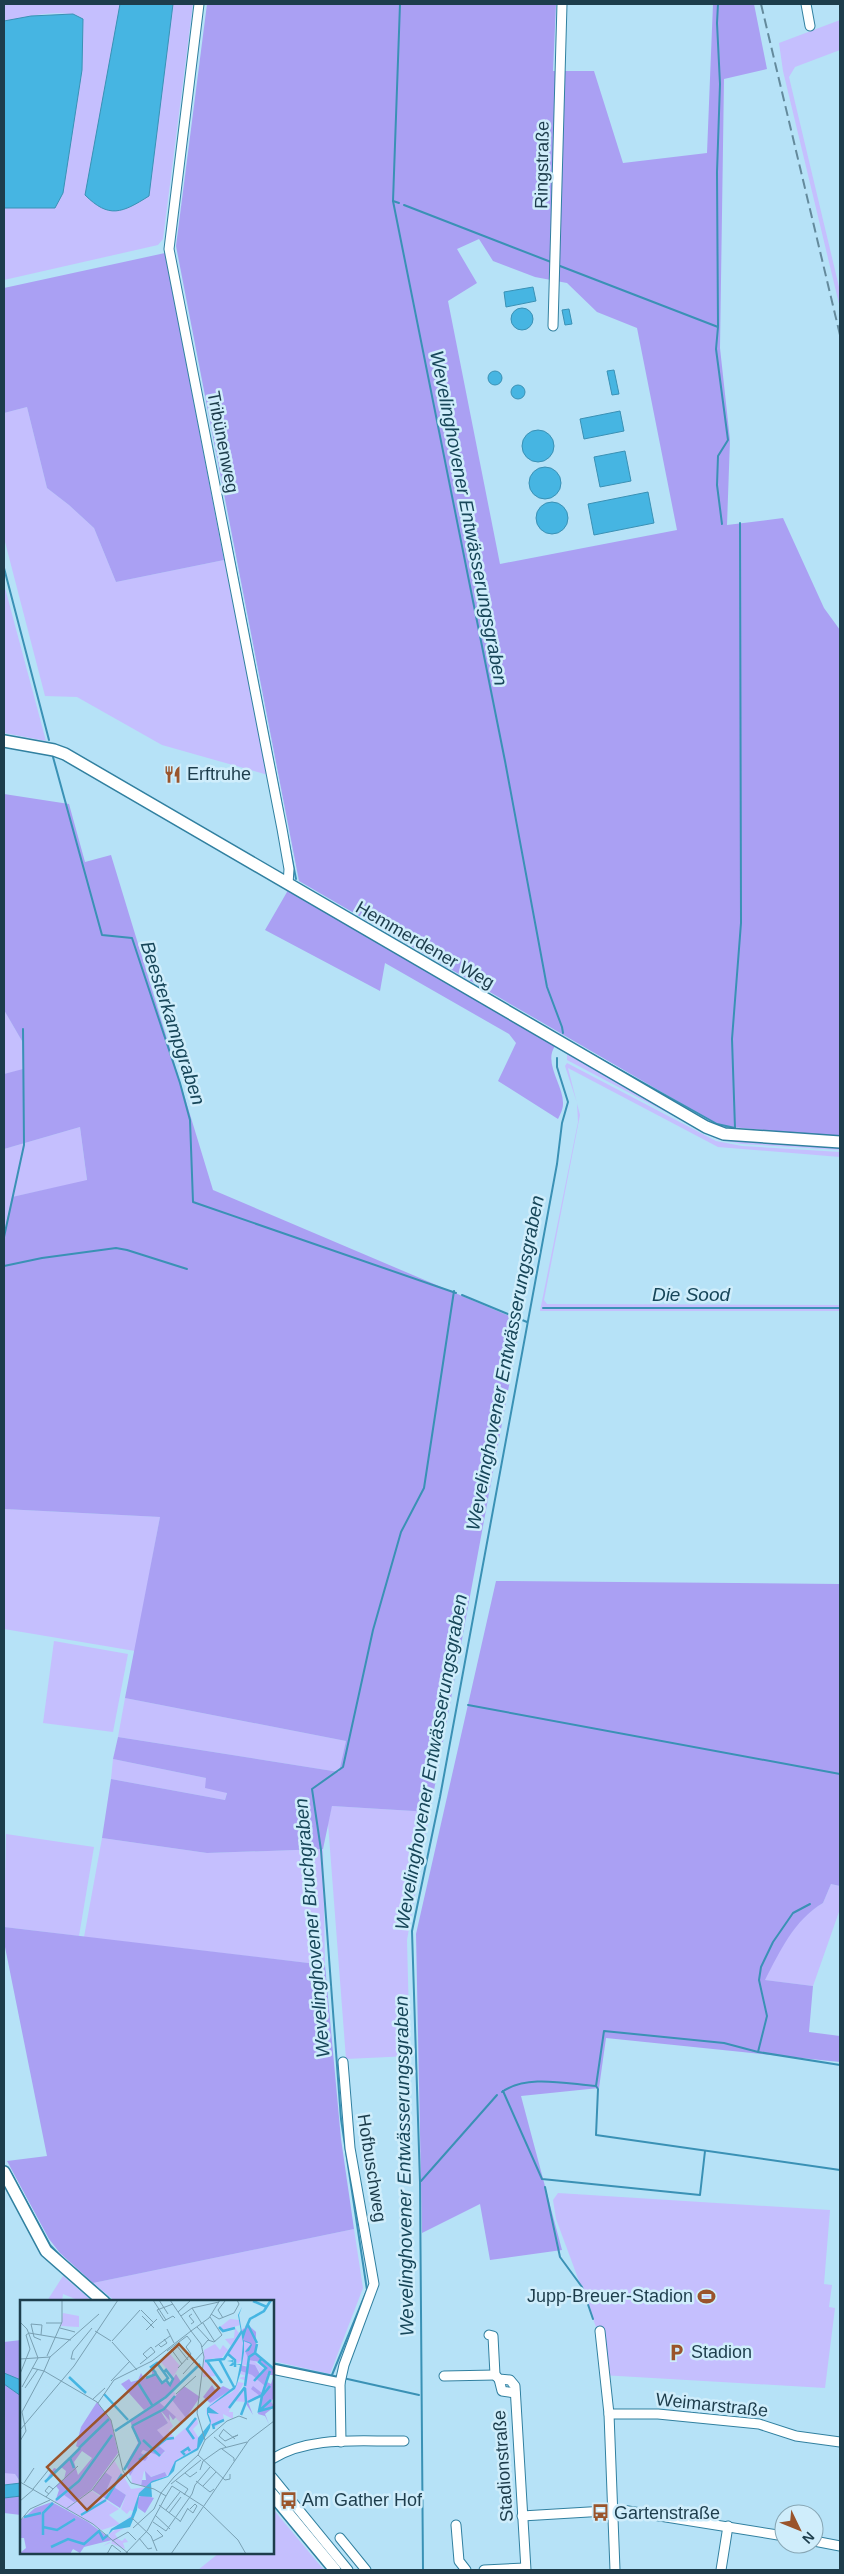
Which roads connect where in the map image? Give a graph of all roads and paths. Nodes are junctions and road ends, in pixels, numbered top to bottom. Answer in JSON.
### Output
{"nodes":[{"id":1,"x":199,"y":4,"type":"edge"},
{"id":2,"x":562,"y":4,"type":"edge"},
{"id":3,"x":806,"y":4,"type":"edge"},
{"id":4,"x":810,"y":26,"type":"dead end"},
{"id":5,"x":553,"y":326,"type":"dead end"},
{"id":6,"x":4,"y":741,"type":"edge"},
{"id":7,"x":288,"y":884,"type":"junction"},
{"id":8,"x":840,"y":1142,"type":"edge"},
{"id":9,"x":342,"y":2062,"type":"dead end"},
{"id":10,"x":4,"y":2172,"type":"edge"},
{"id":11,"x":102,"y":2300,"type":"edge"},
{"id":12,"x":600,"y":2331,"type":"dead end"},
{"id":13,"x":489,"y":2335,"type":"dead end"},
{"id":14,"x":274,"y":2369,"type":"edge"},
{"id":15,"x":444,"y":2376,"type":"dead end"},
{"id":16,"x":497,"y":2377,"type":"junction"},
{"id":17,"x":340,"y":2383,"type":"junction"},
{"id":18,"x":609,"y":2414,"type":"junction"},
{"id":19,"x":341,"y":2442,"type":"junction"},
{"id":20,"x":404,"y":2442,"type":"dead end"},
{"id":21,"x":840,"y":2442,"type":"edge"},
{"id":22,"x":274,"y":2458,"type":"edge"},
{"id":23,"x":274,"y":2480,"type":"edge"},
{"id":24,"x":274,"y":2496,"type":"edge"},
{"id":25,"x":612,"y":2510,"type":"junction"},
{"id":26,"x":522,"y":2516,"type":"junction"},
{"id":27,"x":456,"y":2525,"type":"dead end"},
{"id":28,"x":728,"y":2526,"type":"junction"},
{"id":29,"x":774,"y":2534,"type":"edge"},
{"id":30,"x":340,"y":2538,"type":"dead end"},
{"id":31,"x":824,"y":2543,"type":"edge"},
{"id":32,"x":840,"y":2546,"type":"edge"},
{"id":33,"x":352,"y":2553,"type":"junction"},
{"id":34,"x":340,"y":2568,"type":"edge"},
{"id":35,"x":526,"y":2569,"type":"edge"},
{"id":36,"x":366,"y":2570,"type":"edge"},
{"id":37,"x":466,"y":2570,"type":"edge"},
{"id":38,"x":484,"y":2570,"type":"edge"},
{"id":39,"x":615,"y":2570,"type":"edge"},
{"id":40,"x":721,"y":2570,"type":"edge"}],
"edges":[{"from":1,"to":7,"type":"street","name":"Tribünenweg"},
{"from":2,"to":5,"type":"street","name":"Ringstraße"},
{"from":3,"to":4,"type":"street"},
{"from":6,"to":7,"type":"main road","name":"Hemmerdener Weg"},
{"from":7,"to":8,"type":"main road","name":"Hemmerdener Weg"},
{"from":9,"to":17,"type":"street","name":"Hofbuschweg"},
{"from":10,"to":11,"type":"main road"},
{"from":12,"to":18,"type":"street"},
{"from":13,"to":16,"type":"street"},
{"from":14,"to":17,"type":"street"},
{"from":15,"to":16,"type":"street"},
{"from":16,"to":26,"type":"street","name":"Stadionstraße"},
{"from":17,"to":19,"type":"street"},
{"from":18,"to":21,"type":"street","name":"Weimarstraße"},
{"from":18,"to":25,"type":"street"},
{"from":19,"to":20,"type":"street"},
{"from":19,"to":22,"type":"street"},
{"from":23,"to":34,"type":"street"},
{"from":24,"to":34,"type":"main road"},
{"from":25,"to":26,"type":"street"},
{"from":25,"to":28,"type":"street"},
{"from":25,"to":39,"type":"street"},
{"from":26,"to":35,"type":"street","name":"Stadionstraße"},
{"from":27,"to":37,"type":"street"},
{"from":28,"to":29,"type":"street"},
{"from":28,"to":40,"type":"street"},
{"from":30,"to":33,"type":"street"},
{"from":31,"to":32,"type":"street"},
{"from":33,"to":34,"type":"street"},
{"from":33,"to":36,"type":"street"},
{"from":35,"to":38,"type":"street"}]}
